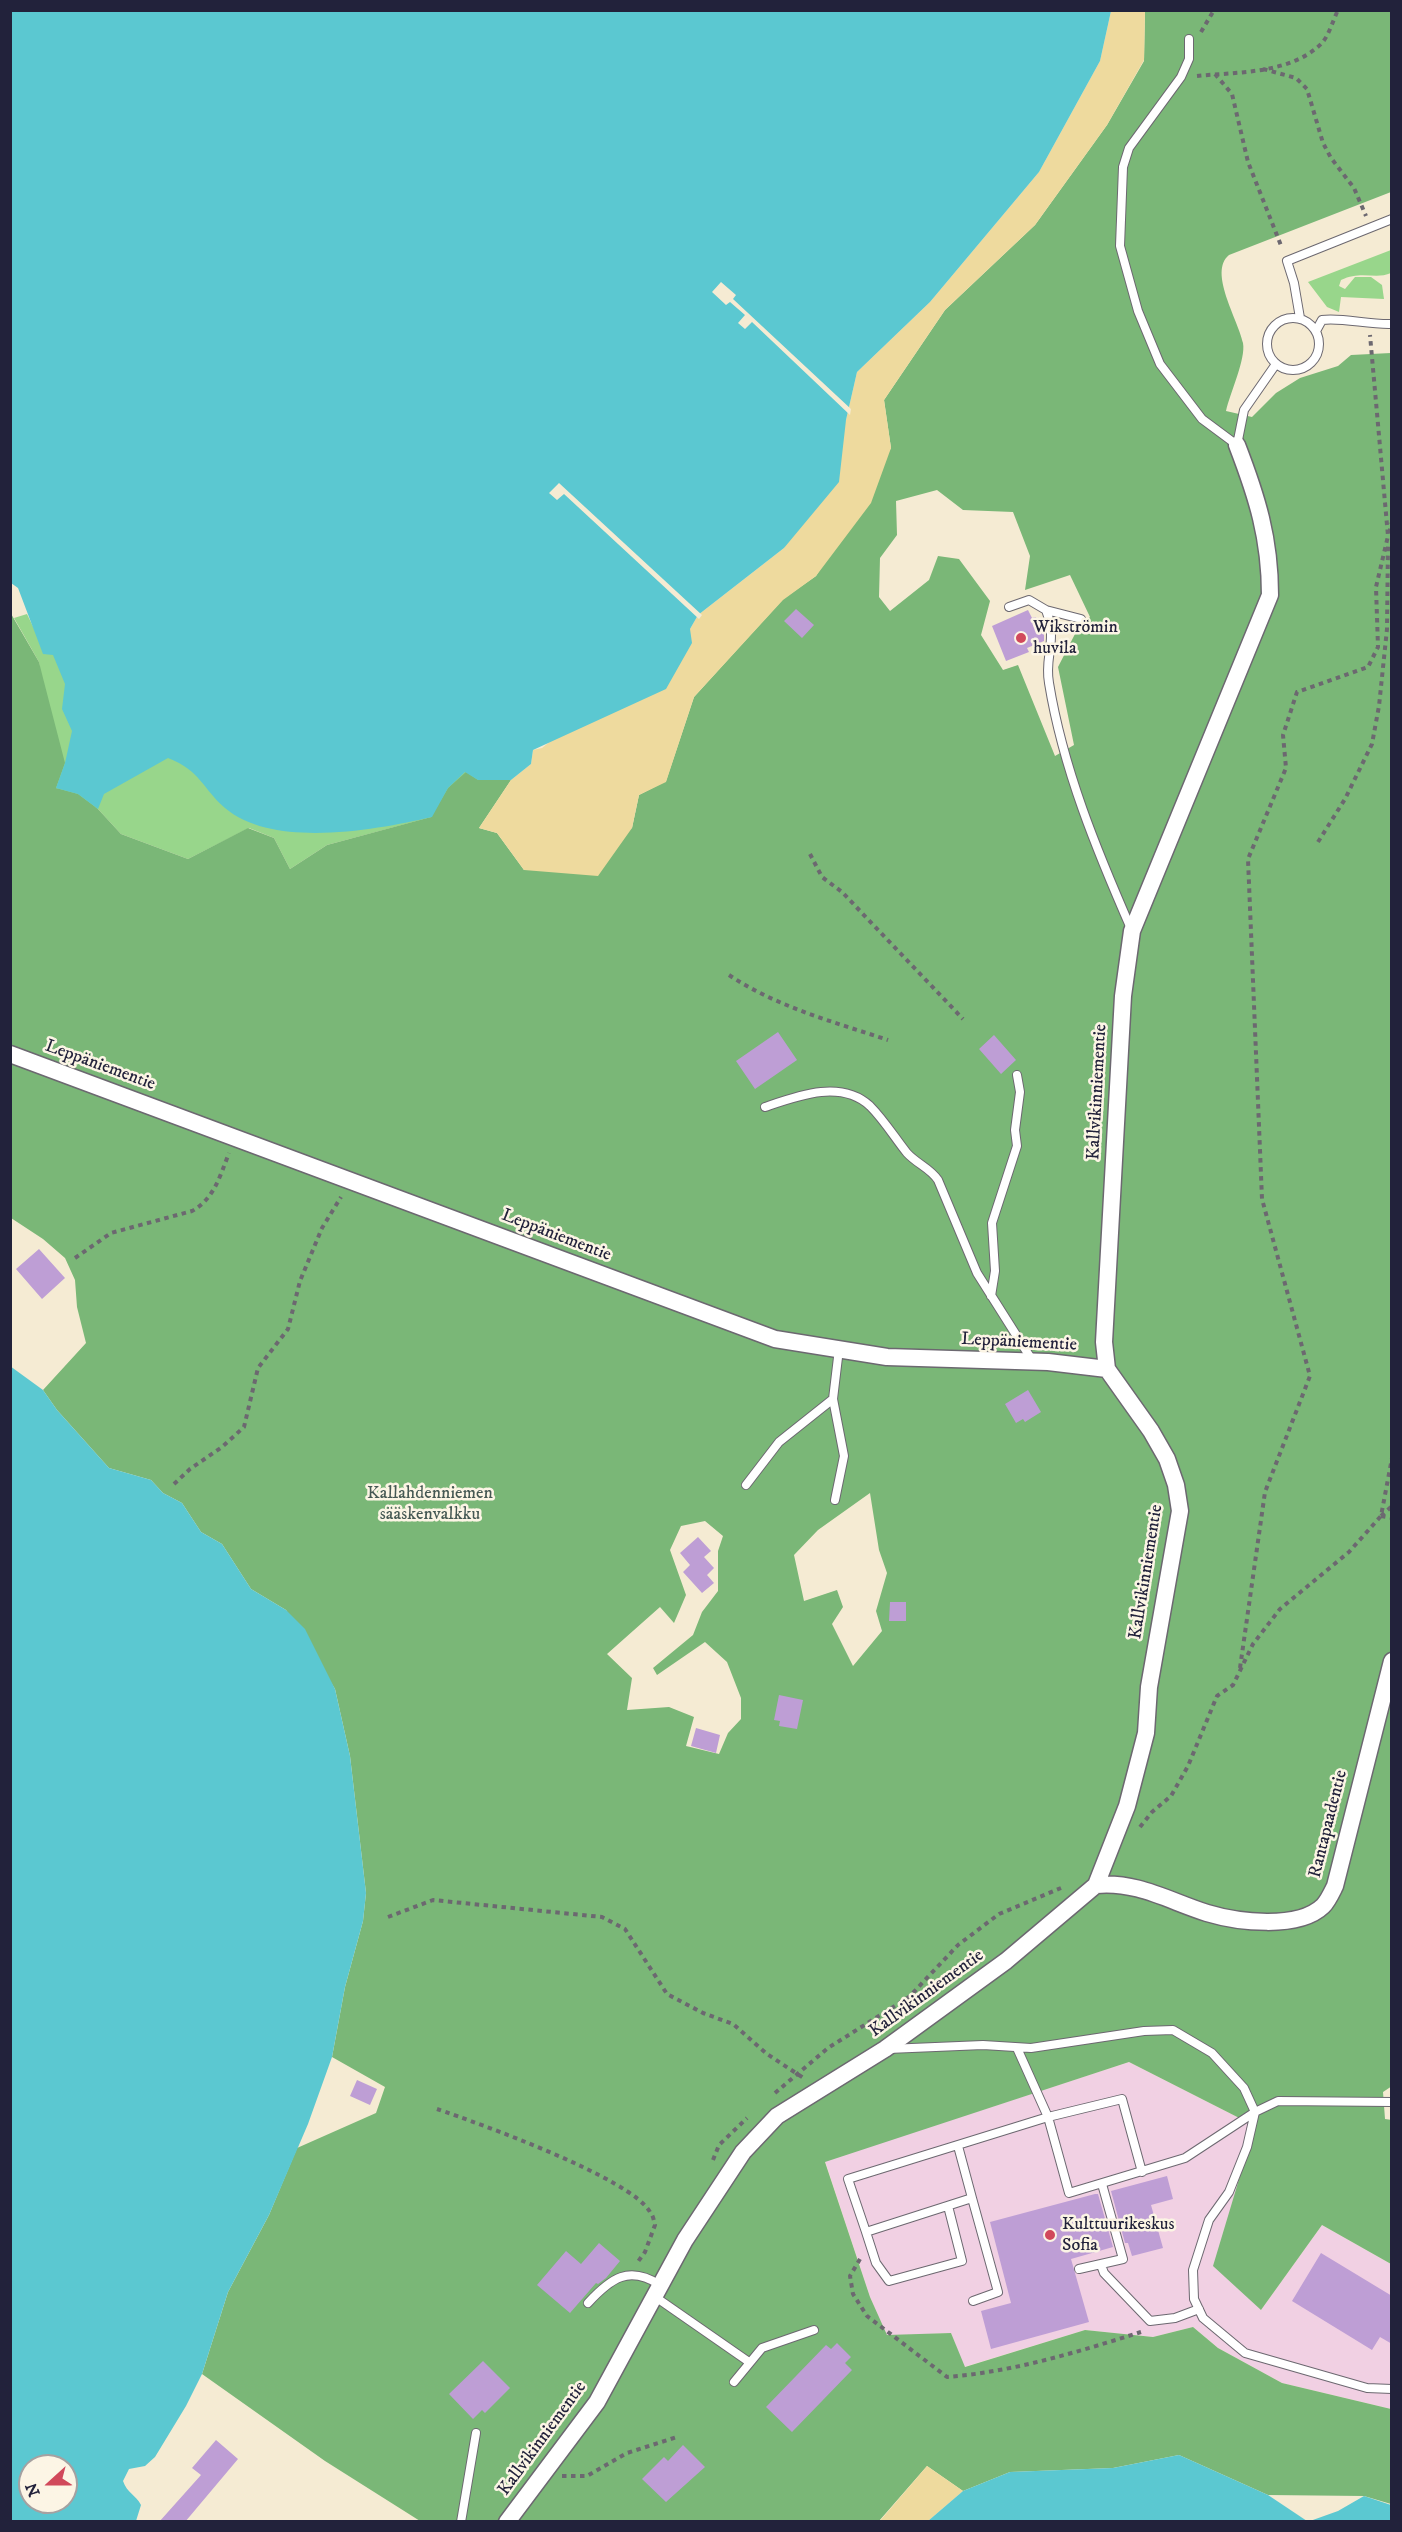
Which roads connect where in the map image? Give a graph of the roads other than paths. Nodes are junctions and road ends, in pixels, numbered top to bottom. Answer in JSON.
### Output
{"nodes":[{"id":1,"x":1189,"y":39,"type":"road end"},
{"id":2,"x":1392,"y":219,"type":"edge"},
{"id":3,"x":1300,"y":318,"type":"junction"},
{"id":4,"x":1392,"y":324,"type":"edge"},
{"id":5,"x":1316,"y":331,"type":"junction"},
{"id":6,"x":1276,"y":364,"type":"junction"},
{"id":7,"x":1237,"y":445,"type":"junction"},
{"id":8,"x":1009,"y":607,"type":"dead end"},
{"id":9,"x":1046,"y":610,"type":"junction"},
{"id":10,"x":1081,"y":619,"type":"dead end"},
{"id":11,"x":1132,"y":931,"type":"junction"},
{"id":12,"x":10,"y":1054,"type":"edge"},
{"id":13,"x":1017,"y":1075,"type":"dead end"},
{"id":14,"x":765,"y":1107,"type":"dead end"},
{"id":15,"x":991,"y":1296,"type":"junction"},
{"id":16,"x":839,"y":1348,"type":"junction"},
{"id":17,"x":1032,"y":1361,"type":"junction"},
{"id":18,"x":1107,"y":1369,"type":"junction"},
{"id":19,"x":833,"y":1399,"type":"junction"},
{"id":20,"x":746,"y":1485,"type":"dead end"},
{"id":21,"x":835,"y":1500,"type":"dead end"},
{"id":22,"x":1392,"y":1661,"type":"edge"},
{"id":23,"x":1096,"y":1885,"type":"junction"},
{"id":24,"x":1017,"y":2048,"type":"junction"},
{"id":25,"x":885,"y":2049,"type":"junction"},
{"id":26,"x":1392,"y":2102,"type":"edge"},
{"id":27,"x":1255,"y":2112,"type":"junction"},
{"id":28,"x":1048,"y":2117,"type":"junction"},
{"id":29,"x":958,"y":2146,"type":"junction"},
{"id":30,"x":1142,"y":2172,"type":"junction"},
{"id":31,"x":1102,"y":2184,"type":"junction"},
{"id":32,"x":972,"y":2198,"type":"junction"},
{"id":33,"x":948,"y":2206,"type":"junction"},
{"id":34,"x":866,"y":2232,"type":"junction"},
{"id":35,"x":1101,"y":2265,"type":"junction"},
{"id":36,"x":1079,"y":2269,"type":"dead end"},
{"id":37,"x":657,"y":2291,"type":"junction"},
{"id":38,"x":973,"y":2301,"type":"dead end"},
{"id":39,"x":588,"y":2303,"type":"dead end"},
{"id":40,"x":1199,"y":2309,"type":"junction"},
{"id":41,"x":814,"y":2330,"type":"dead end"},
{"id":42,"x":749,"y":2362,"type":"junction"},
{"id":43,"x":734,"y":2382,"type":"dead end"},
{"id":44,"x":1392,"y":2389,"type":"edge"},
{"id":45,"x":476,"y":2433,"type":"dead end"},
{"id":46,"x":461,"y":2522,"type":"edge"},
{"id":47,"x":507,"y":2522,"type":"edge"}],
"edges":[{"from":1,"to":7,"type":"lane"},
{"from":2,"to":3,"type":"lane"},
{"from":3,"to":5,"type":"lane"},
{"from":3,"to":6,"type":"lane"},
{"from":4,"to":5,"type":"lane"},
{"from":5,"to":6,"type":"lane"},
{"from":6,"to":7,"type":"lane"},
{"from":7,"to":11,"type":"street","name":"Kallvikinniementie"},
{"from":8,"to":9,"type":"lane"},
{"from":9,"to":10,"type":"lane"},
{"from":9,"to":11,"type":"lane"},
{"from":11,"to":18,"type":"street","name":"Kallvikinniementie"},
{"from":12,"to":16,"type":"street","name":"Leppäniementie"},
{"from":13,"to":15,"type":"lane"},
{"from":14,"to":15,"type":"lane"},
{"from":15,"to":17,"type":"lane"},
{"from":16,"to":17,"type":"street","name":"Leppäniementie"},
{"from":16,"to":19,"type":"lane"},
{"from":17,"to":18,"type":"street","name":"Leppäniementie"},
{"from":18,"to":23,"type":"street","name":"Kallvikinniementie"},
{"from":19,"to":20,"type":"lane"},
{"from":19,"to":21,"type":"lane"},
{"from":22,"to":23,"type":"street","name":"Rantapaadentie"},
{"from":23,"to":25,"type":"street","name":"Kallvikinniementie"},
{"from":24,"to":25,"type":"lane"},
{"from":24,"to":27,"type":"lane"},
{"from":24,"to":28,"type":"lane"},
{"from":25,"to":37,"type":"street","name":"Kallvikinniementie"},
{"from":26,"to":27,"type":"lane"},
{"from":27,"to":30,"type":"lane"},
{"from":27,"to":40,"type":"lane"},
{"from":28,"to":29,"type":"lane"},
{"from":28,"to":30,"type":"lane"},
{"from":28,"to":31,"type":"lane"},
{"from":29,"to":32,"type":"lane"},
{"from":29,"to":34,"type":"lane"},
{"from":30,"to":31,"type":"lane"},
{"from":31,"to":35,"type":"lane"},
{"from":32,"to":33,"type":"lane"},
{"from":32,"to":38,"type":"lane"},
{"from":33,"to":34,"type":"lane"},
{"from":33,"to":34,"type":"lane"},
{"from":35,"to":36,"type":"lane"},
{"from":35,"to":40,"type":"lane"},
{"from":37,"to":39,"type":"lane"},
{"from":37,"to":42,"type":"lane"},
{"from":37,"to":47,"type":"street","name":"Kallvikinniementie"},
{"from":40,"to":44,"type":"lane"},
{"from":41,"to":42,"type":"lane"},
{"from":42,"to":43,"type":"lane"},
{"from":45,"to":46,"type":"lane"}]}
